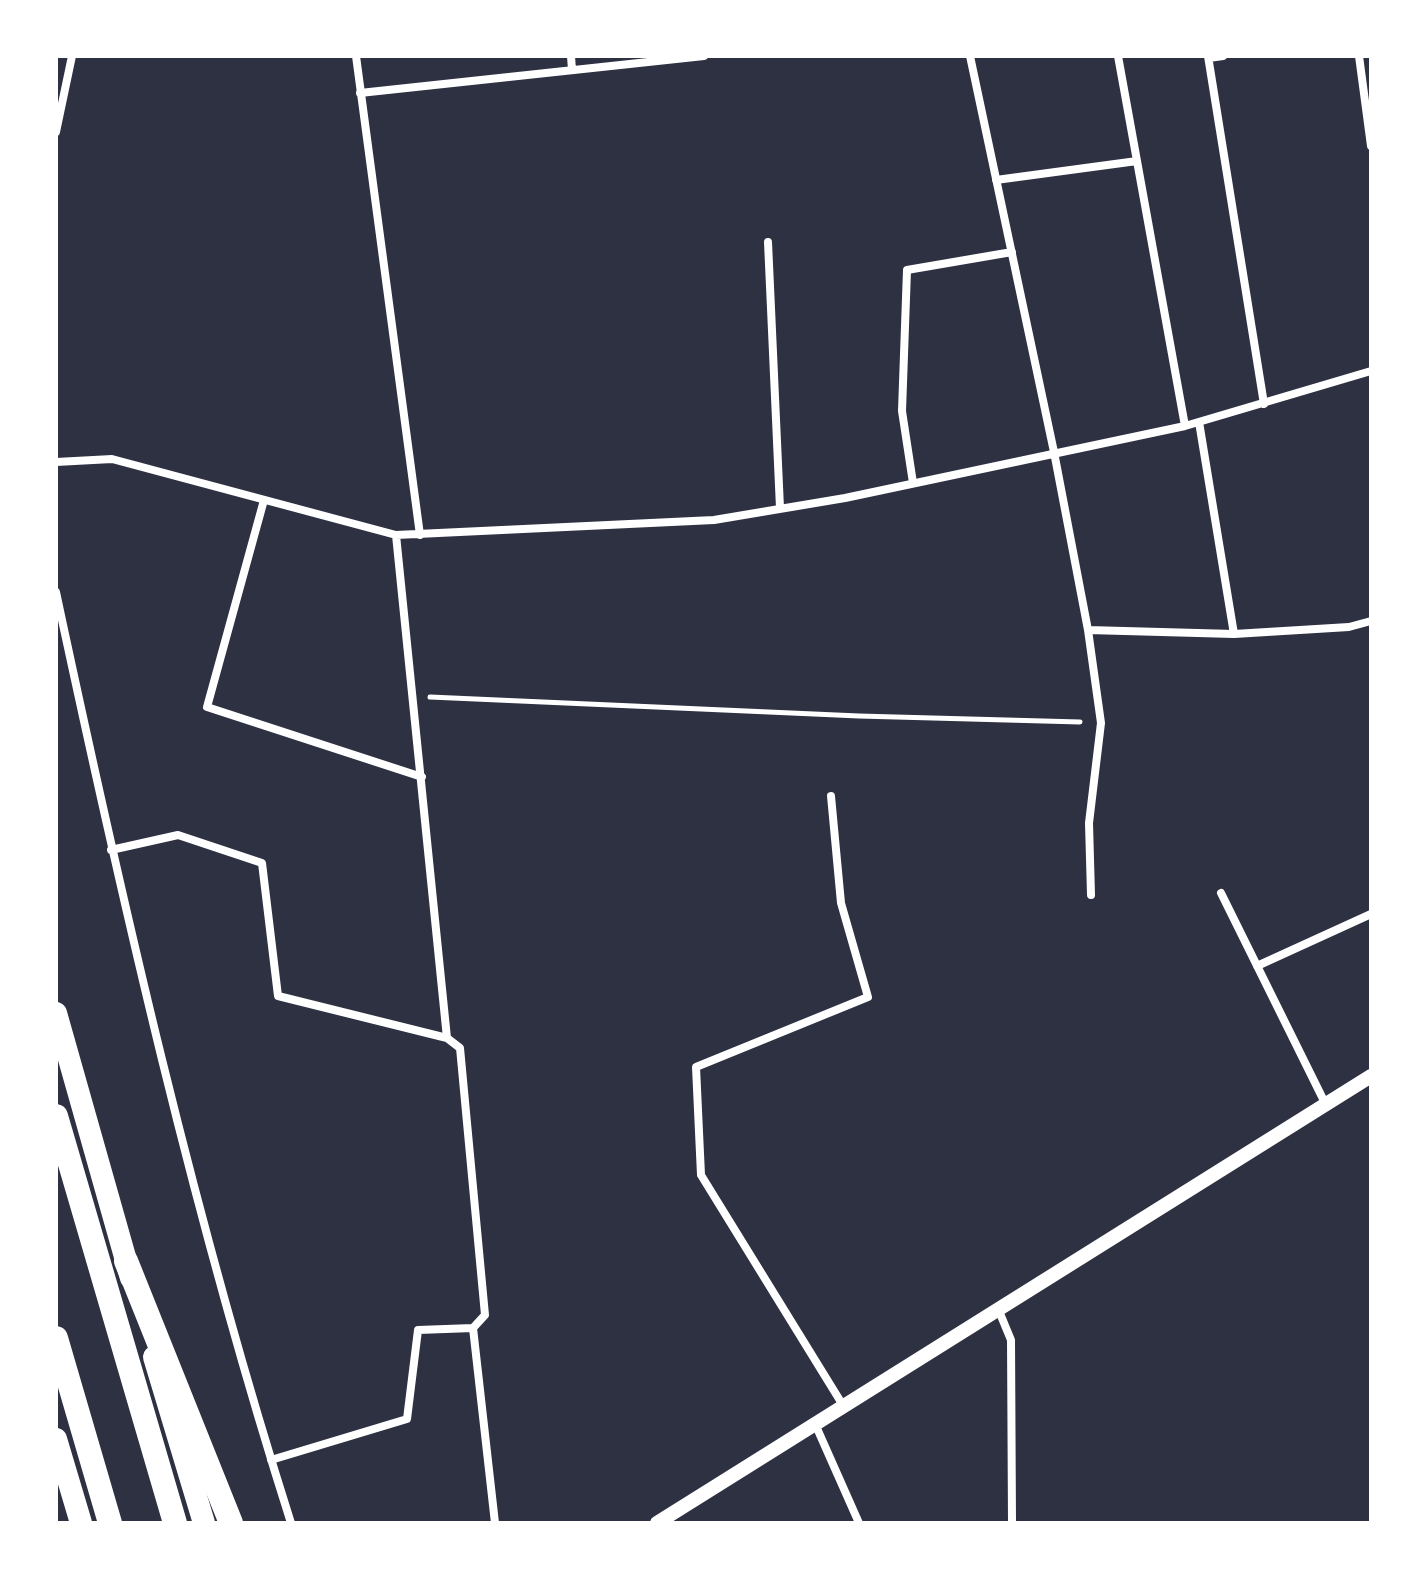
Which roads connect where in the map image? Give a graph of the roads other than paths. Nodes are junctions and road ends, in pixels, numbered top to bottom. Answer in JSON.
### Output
{"nodes":[{"id":1,"x":72,"y":56,"type":"edge"},
{"id":2,"x":356,"y":56,"type":"edge"},
{"id":3,"x":571,"y":56,"type":"edge"},
{"id":4,"x":704,"y":56,"type":"edge"},
{"id":5,"x":970,"y":56,"type":"edge"},
{"id":6,"x":1118,"y":56,"type":"edge"},
{"id":7,"x":1223,"y":56,"type":"edge"},
{"id":8,"x":1359,"y":56,"type":"edge"},
{"id":9,"x":1208,"y":57,"type":"edge"},
{"id":10,"x":572,"y":70,"type":"junction"},
{"id":11,"x":360,"y":93,"type":"junction"},
{"id":12,"x":56,"y":132,"type":"edge"},
{"id":13,"x":1371,"y":146,"type":"edge"},
{"id":14,"x":1137,"y":161,"type":"junction"},
{"id":15,"x":996,"y":180,"type":"junction"},
{"id":16,"x":768,"y":242,"type":"dead end"},
{"id":17,"x":1012,"y":252,"type":"junction"},
{"id":18,"x":1371,"y":371,"type":"edge"},
{"id":19,"x":1264,"y":404,"type":"junction"},
{"id":20,"x":1199,"y":422,"type":"junction"},
{"id":21,"x":1185,"y":426,"type":"junction"},
{"id":22,"x":1054,"y":452,"type":"junction"},
{"id":23,"x":56,"y":462,"type":"edge"},
{"id":24,"x":913,"y":483,"type":"junction"},
{"id":25,"x":264,"y":500,"type":"junction"},
{"id":26,"x":780,"y":508,"type":"junction"},
{"id":27,"x":396,"y":535,"type":"junction"},
{"id":28,"x":420,"y":535,"type":"junction"},
{"id":29,"x":56,"y":592,"type":"edge"},
{"id":30,"x":1371,"y":621,"type":"edge"},
{"id":31,"x":1088,"y":630,"type":"junction"},
{"id":32,"x":1234,"y":634,"type":"junction"},
{"id":33,"x":422,"y":777,"type":"junction"},
{"id":34,"x":831,"y":796,"type":"dead end"},
{"id":35,"x":111,"y":850,"type":"junction"},
{"id":36,"x":1221,"y":893,"type":"dead end"},
{"id":37,"x":1091,"y":895,"type":"dead end"},
{"id":38,"x":1371,"y":914,"type":"edge"},
{"id":39,"x":1257,"y":966,"type":"junction"},
{"id":40,"x":56,"y":996,"type":"edge"},
{"id":41,"x":56,"y":1013,"type":"edge"},
{"id":42,"x":447,"y":1038,"type":"junction"},
{"id":43,"x":66,"y":1054,"type":"junction"},
{"id":44,"x":1371,"y":1076,"type":"edge"},
{"id":45,"x":1326,"y":1105,"type":"junction"},
{"id":46,"x":56,"y":1116,"type":"edge"},
{"id":47,"x":126,"y":1261,"type":"junction"},
{"id":48,"x":999,"y":1311,"type":"junction"},
{"id":49,"x":473,"y":1328,"type":"junction"},
{"id":50,"x":56,"y":1338,"type":"edge"},
{"id":51,"x":844,"y":1408,"type":"junction"},
{"id":52,"x":816,"y":1426,"type":"junction"},
{"id":53,"x":56,"y":1439,"type":"edge"},
{"id":54,"x":271,"y":1460,"type":"junction"},
{"id":55,"x":81,"y":1523,"type":"edge"},
{"id":56,"x":110,"y":1523,"type":"edge"},
{"id":57,"x":175,"y":1523,"type":"edge"},
{"id":58,"x":204,"y":1523,"type":"edge"},
{"id":59,"x":231,"y":1523,"type":"edge"},
{"id":60,"x":291,"y":1523,"type":"edge"},
{"id":61,"x":495,"y":1523,"type":"edge"},
{"id":62,"x":657,"y":1523,"type":"edge"},
{"id":63,"x":859,"y":1523,"type":"edge"},
{"id":64,"x":1012,"y":1523,"type":"edge"}],
"edges":[{"from":1,"to":12,"type":"street"},
{"from":2,"to":11,"type":"street"},
{"from":3,"to":10,"type":"street"},
{"from":4,"to":10,"type":"street"},
{"from":5,"to":15,"type":"street"},
{"from":6,"to":14,"type":"street"},
{"from":7,"to":9,"type":"street"},
{"from":8,"to":13,"type":"street"},
{"from":9,"to":19,"type":"street"},
{"from":10,"to":11,"type":"street"},
{"from":11,"to":28,"type":"street"},
{"from":14,"to":15,"type":"street"},
{"from":14,"to":21,"type":"street"},
{"from":15,"to":17,"type":"street"},
{"from":16,"to":26,"type":"street"},
{"from":17,"to":22,"type":"street"},
{"from":17,"to":24,"type":"street"},
{"from":18,"to":19,"type":"street"},
{"from":19,"to":20,"type":"street"},
{"from":20,"to":21,"type":"street"},
{"from":20,"to":32,"type":"street"},
{"from":21,"to":22,"type":"street"},
{"from":22,"to":24,"type":"street"},
{"from":22,"to":31,"type":"street"},
{"from":23,"to":25,"type":"street"},
{"from":24,"to":26,"type":"street"},
{"from":25,"to":27,"type":"street"},
{"from":25,"to":33,"type":"street"},
{"from":26,"to":28,"type":"street"},
{"from":27,"to":28,"type":"street"},
{"from":27,"to":33,"type":"street"},
{"from":29,"to":35,"type":"street"},
{"from":30,"to":32,"type":"street"},
{"from":31,"to":32,"type":"street"},
{"from":31,"to":37,"type":"street"},
{"from":33,"to":42,"type":"street"},
{"from":34,"to":51,"type":"street"},
{"from":35,"to":42,"type":"street"},
{"from":35,"to":54,"type":"street"},
{"from":36,"to":39,"type":"street"},
{"from":38,"to":39,"type":"street"},
{"from":39,"to":45,"type":"street"},
{"from":40,"to":43,"type":"highway"},
{"from":41,"to":43,"type":"highway"},
{"from":42,"to":49,"type":"street"},
{"from":43,"to":47,"type":"highway"},
{"from":44,"to":45,"type":"street"},
{"from":45,"to":48,"type":"street"},
{"from":46,"to":57,"type":"highway"},
{"from":47,"to":58,"type":"highway"},
{"from":47,"to":59,"type":"highway"},
{"from":48,"to":51,"type":"street"},
{"from":48,"to":64,"type":"street"},
{"from":49,"to":54,"type":"street"},
{"from":49,"to":61,"type":"street"},
{"from":50,"to":56,"type":"highway"},
{"from":51,"to":52,"type":"street"},
{"from":52,"to":62,"type":"street"},
{"from":52,"to":63,"type":"street"},
{"from":53,"to":55,"type":"highway"},
{"from":54,"to":60,"type":"street"}]}
